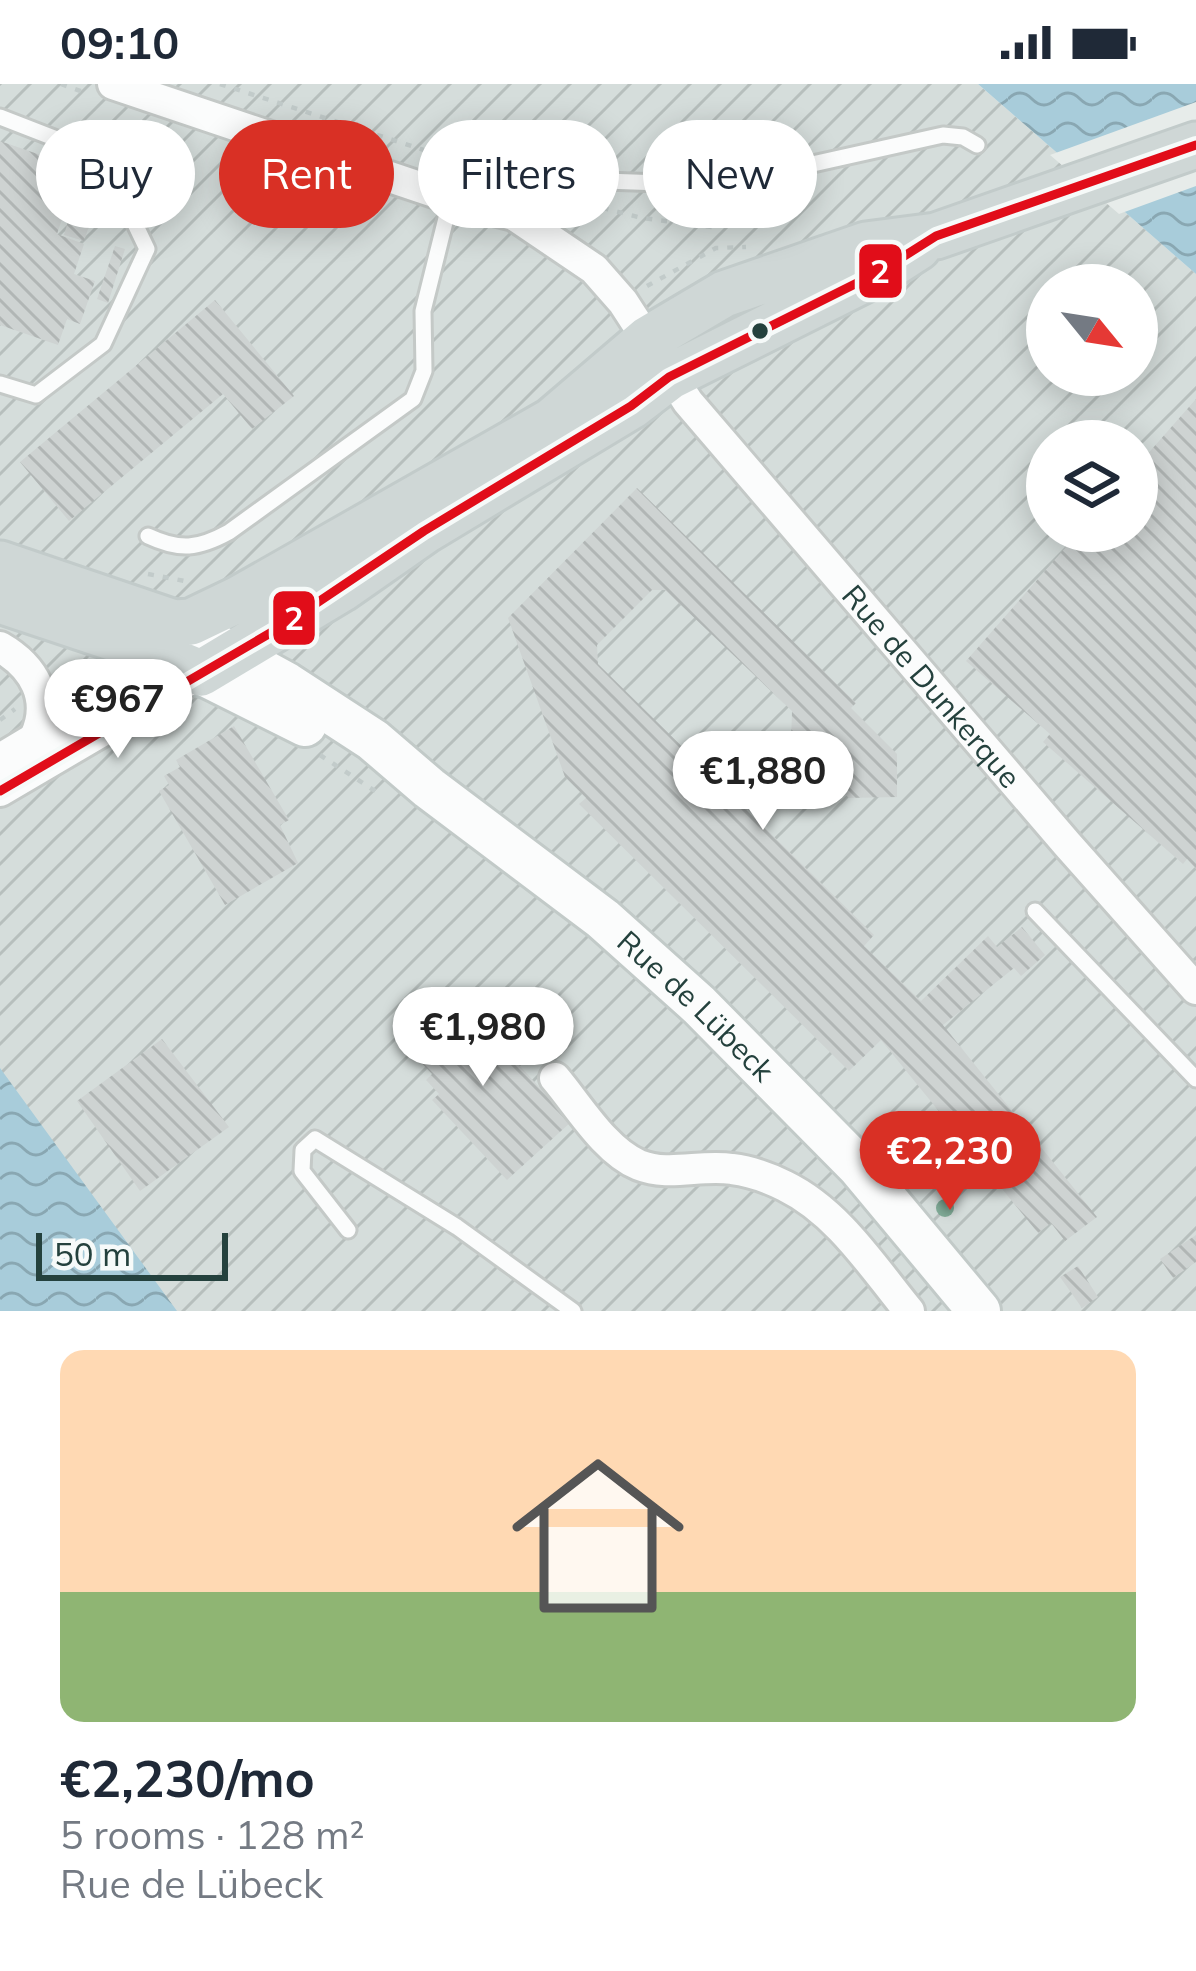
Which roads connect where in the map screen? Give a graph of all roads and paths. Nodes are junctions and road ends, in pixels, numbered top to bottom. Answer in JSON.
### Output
{"nodes":[{"id":1,"x":113,"y":84,"type":"edge"},
{"id":2,"x":0,"y":117,"type":"edge"},
{"id":3,"x":977,"y":145,"type":"dead end"},
{"id":4,"x":1196,"y":146,"type":"edge"},
{"id":5,"x":619,"y":181,"type":"edge"},
{"id":6,"x":418,"y":187,"type":"edge"},
{"id":7,"x":451,"y":228,"type":"edge"},
{"id":8,"x":536,"y":228,"type":"edge"},
{"id":9,"x":659,"y":358,"type":"junction"},
{"id":10,"x":0,"y":384,"type":"edge"},
{"id":11,"x":148,"y":536,"type":"dead end"},
{"id":12,"x":0,"y":564,"type":"edge"},
{"id":13,"x":0,"y":600,"type":"edge"},
{"id":14,"x":0,"y":647,"type":"edge"},
{"id":15,"x":197,"y":650,"type":"junction"},
{"id":16,"x":18,"y":706,"type":"dead end"},
{"id":17,"x":0,"y":720,"type":"edge"},
{"id":18,"x":35,"y":737,"type":"junction"},
{"id":19,"x":319,"y":755,"type":"dead end"},
{"id":20,"x":0,"y":760,"type":"edge"},
{"id":21,"x":0,"y":791,"type":"edge"},
{"id":22,"x":388,"y":799,"type":"dead end"},
{"id":23,"x":1035,"y":911,"type":"dead end"},
{"id":24,"x":1196,"y":989,"type":"edge"},
{"id":25,"x":555,"y":1078,"type":"dead end"},
{"id":26,"x":1196,"y":1079,"type":"edge"},
{"id":27,"x":348,"y":1230,"type":"dead end"},
{"id":28,"x":573,"y":1311,"type":"edge"},
{"id":29,"x":909,"y":1311,"type":"edge"},
{"id":30,"x":979,"y":1311,"type":"edge"}],
"edges":[{"from":1,"to":6,"type":"street","name":"Rue de Dunkerque"},
{"from":2,"to":10,"type":"lane"},
{"from":3,"to":5,"type":"lane"},
{"from":4,"to":9,"type":"main road"},
{"from":7,"to":11,"type":"lane"},
{"from":8,"to":9,"type":"street","name":"Rue de Dunkerque"},
{"from":9,"to":15,"type":"main road"},
{"from":9,"to":15,"type":"main road"},
{"from":9,"to":24,"type":"street","name":"Rue de Dunkerque"},
{"from":12,"to":15,"type":"main road"},
{"from":13,"to":15,"type":"main road"},
{"from":14,"to":18,"type":"street"},
{"from":15,"to":18,"type":"street"},
{"from":15,"to":21,"type":"street"},
{"from":15,"to":30,"type":"main road","name":"Rue de Lübeck"},
{"from":16,"to":17,"type":"path"},
{"from":18,"to":20,"type":"street"},
{"from":19,"to":22,"type":"path"},
{"from":23,"to":26,"type":"lane"},
{"from":25,"to":29,"type":"street"},
{"from":27,"to":28,"type":"lane"}]}
